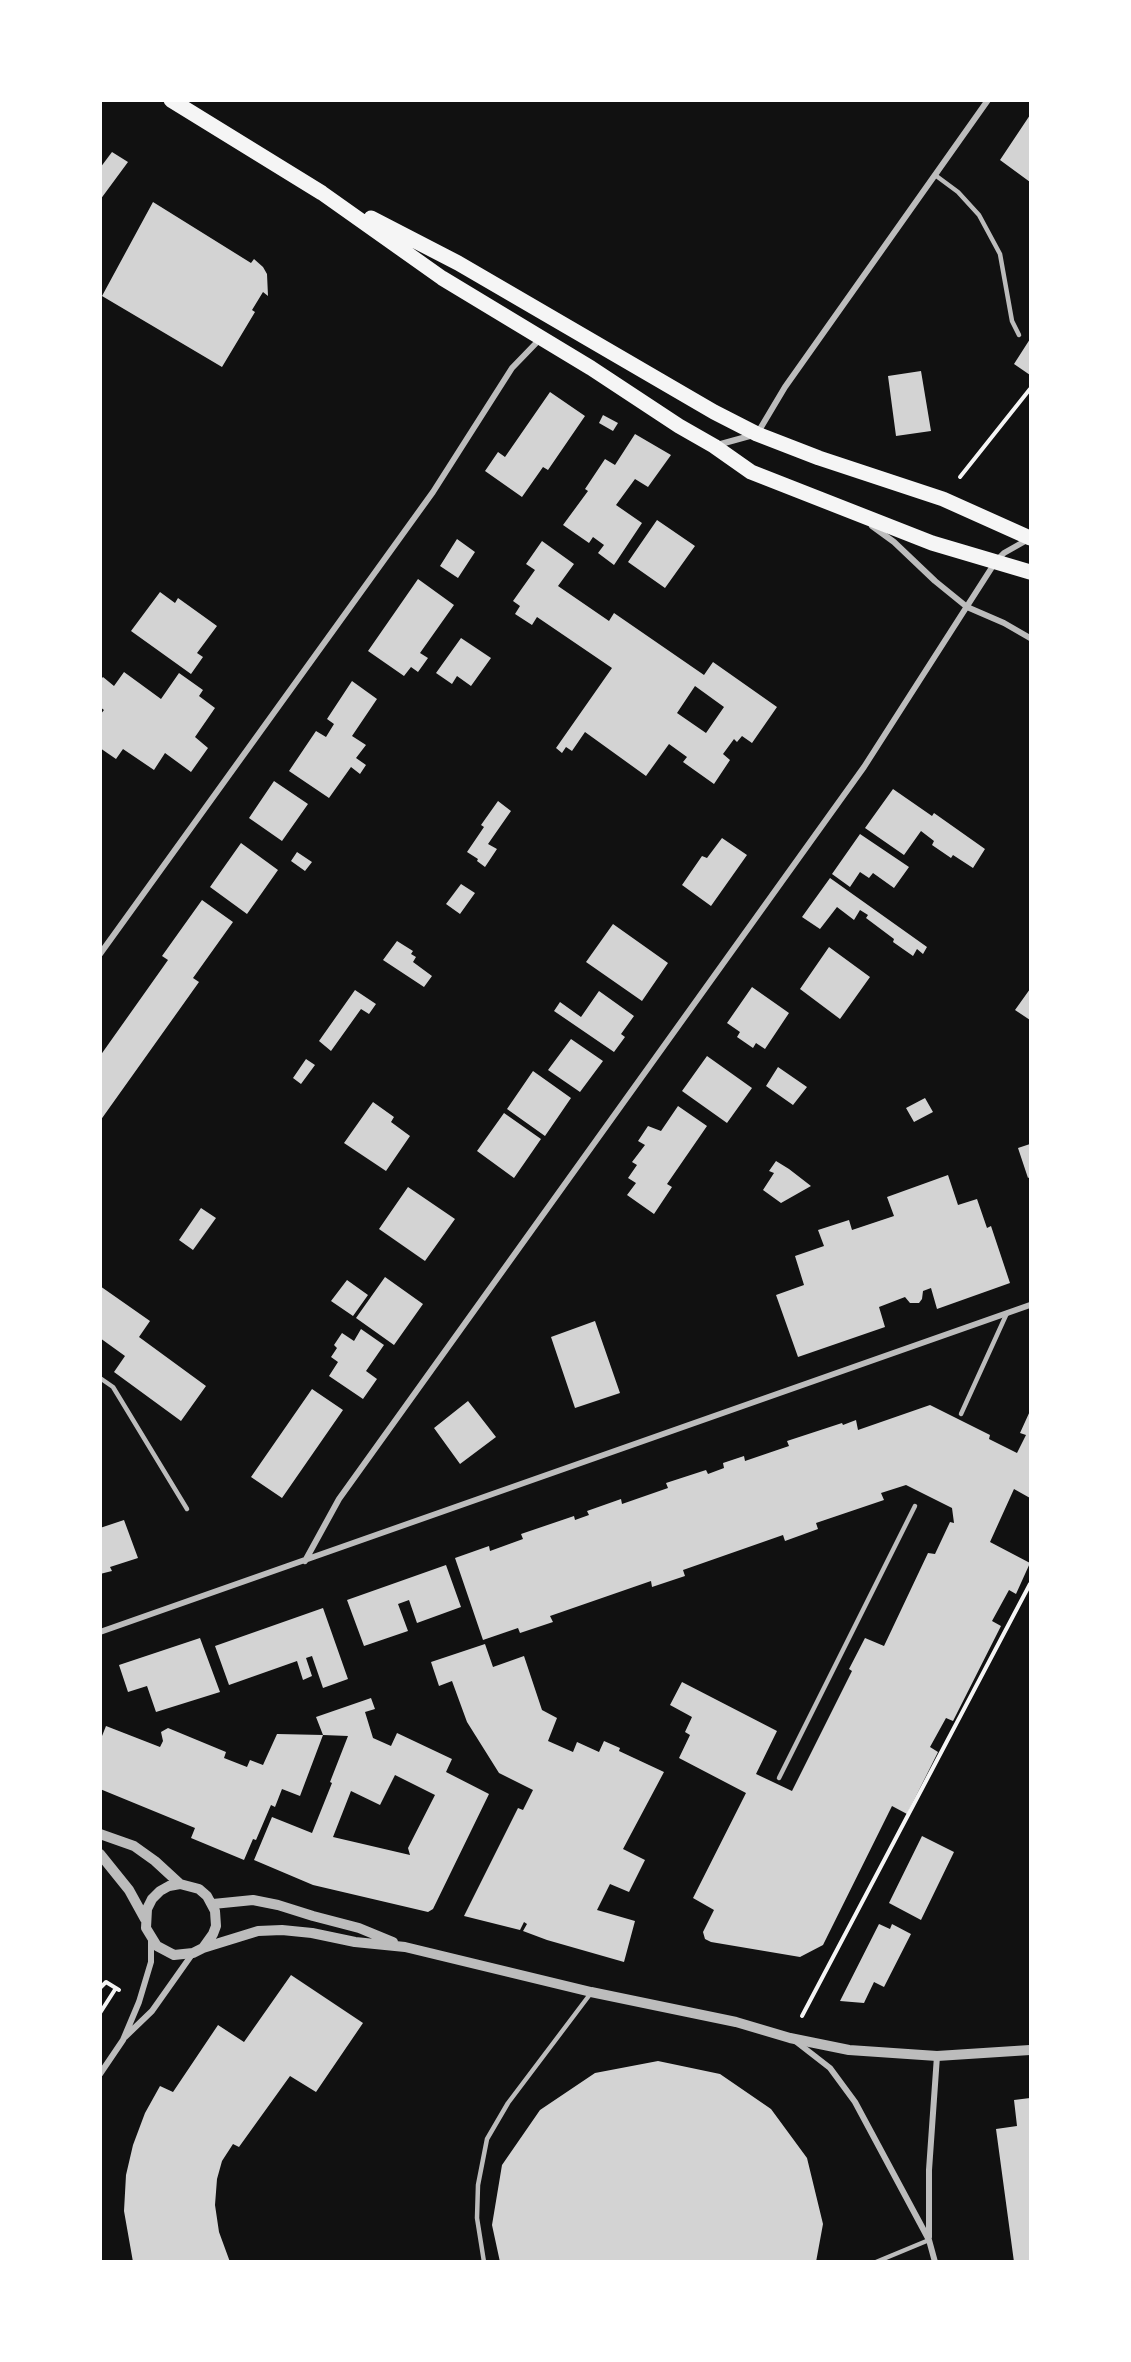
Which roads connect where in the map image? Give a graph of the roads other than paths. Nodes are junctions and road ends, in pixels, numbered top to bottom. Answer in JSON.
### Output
{"nodes":[{"id":1,"x":171,"y":100,"type":"edge"},
{"id":2,"x":988,"y":100,"type":"edge"},
{"id":3,"x":936,"y":174,"type":"junction"},
{"id":4,"x":322,"y":193,"type":"junction"},
{"id":5,"x":1019,"y":335,"type":"dead end"},
{"id":6,"x":542,"y":338,"type":"junction"},
{"id":7,"x":757,"y":434,"type":"junction"},
{"id":8,"x":714,"y":446,"type":"junction"},
{"id":9,"x":857,"y":515,"type":"junction"},
{"id":10,"x":1030,"y":538,"type":"edge"},
{"id":11,"x":996,"y":561,"type":"junction"},
{"id":12,"x":1030,"y":572,"type":"edge"},
{"id":13,"x":967,"y":607,"type":"junction"},
{"id":14,"x":1030,"y":638,"type":"edge"},
{"id":15,"x":100,"y":954,"type":"edge"},
{"id":16,"x":1030,"y":1305,"type":"edge"},
{"id":17,"x":1007,"y":1313,"type":"junction"},
{"id":18,"x":100,"y":1378,"type":"edge"},
{"id":19,"x":961,"y":1414,"type":"dead end"},
{"id":20,"x":915,"y":1506,"type":"dead end"},
{"id":21,"x":187,"y":1509,"type":"dead end"},
{"id":22,"x":305,"y":1562,"type":"junction"},
{"id":23,"x":100,"y":1632,"type":"edge"},
{"id":24,"x":778,"y":1778,"type":"dead end"},
{"id":25,"x":100,"y":1834,"type":"edge"},
{"id":26,"x":100,"y":1854,"type":"edge"},
{"id":27,"x":180,"y":1884,"type":"junction"},
{"id":28,"x":213,"y":1904,"type":"junction"},
{"id":29,"x":145,"y":1919,"type":"junction"},
{"id":30,"x":151,"y":1939,"type":"junction"},
{"id":31,"x":405,"y":1947,"type":"junction"},
{"id":32,"x":198,"y":1950,"type":"junction"},
{"id":33,"x":591,"y":1992,"type":"junction"},
{"id":34,"x":790,"y":2038,"type":"junction"},
{"id":35,"x":123,"y":2040,"type":"junction"},
{"id":36,"x":1030,"y":2050,"type":"edge"},
{"id":37,"x":937,"y":2056,"type":"junction"},
{"id":38,"x":100,"y":2073,"type":"edge"},
{"id":39,"x":928,"y":2240,"type":"junction"},
{"id":40,"x":484,"y":2262,"type":"edge"},
{"id":41,"x":876,"y":2262,"type":"edge"},
{"id":42,"x":935,"y":2262,"type":"edge"}],
"edges":[{"from":1,"to":4,"type":"main road"},
{"from":2,"to":3,"type":"street"},
{"from":3,"to":5,"type":"lane"},
{"from":3,"to":7,"type":"street"},
{"from":4,"to":6,"type":"main road"},
{"from":4,"to":7,"type":"main road"},
{"from":6,"to":8,"type":"main road"},
{"from":6,"to":15,"type":"street"},
{"from":7,"to":8,"type":"street"},
{"from":7,"to":10,"type":"main road"},
{"from":8,"to":9,"type":"main road"},
{"from":9,"to":11,"type":"main road"},
{"from":9,"to":13,"type":"street"},
{"from":10,"to":11,"type":"street"},
{"from":11,"to":12,"type":"main road"},
{"from":11,"to":13,"type":"street"},
{"from":13,"to":14,"type":"street"},
{"from":13,"to":22,"type":"street"},
{"from":16,"to":17,"type":"street"},
{"from":17,"to":19,"type":"lane"},
{"from":17,"to":22,"type":"street"},
{"from":18,"to":21,"type":"lane"},
{"from":20,"to":24,"type":"lane"},
{"from":22,"to":23,"type":"street"},
{"from":25,"to":27,"type":"street"},
{"from":26,"to":29,"type":"street"},
{"from":27,"to":28,"type":"street"},
{"from":27,"to":29,"type":"street"},
{"from":28,"to":31,"type":"street"},
{"from":28,"to":32,"type":"street"},
{"from":29,"to":30,"type":"street"},
{"from":30,"to":32,"type":"street"},
{"from":30,"to":35,"type":"street"},
{"from":31,"to":32,"type":"street"},
{"from":31,"to":33,"type":"street"},
{"from":32,"to":35,"type":"street"},
{"from":33,"to":34,"type":"street"},
{"from":33,"to":40,"type":"lane"},
{"from":34,"to":37,"type":"street"},
{"from":34,"to":39,"type":"street"},
{"from":35,"to":38,"type":"street"},
{"from":36,"to":37,"type":"street"},
{"from":37,"to":39,"type":"street"},
{"from":39,"to":41,"type":"lane"},
{"from":39,"to":42,"type":"street"}]}
